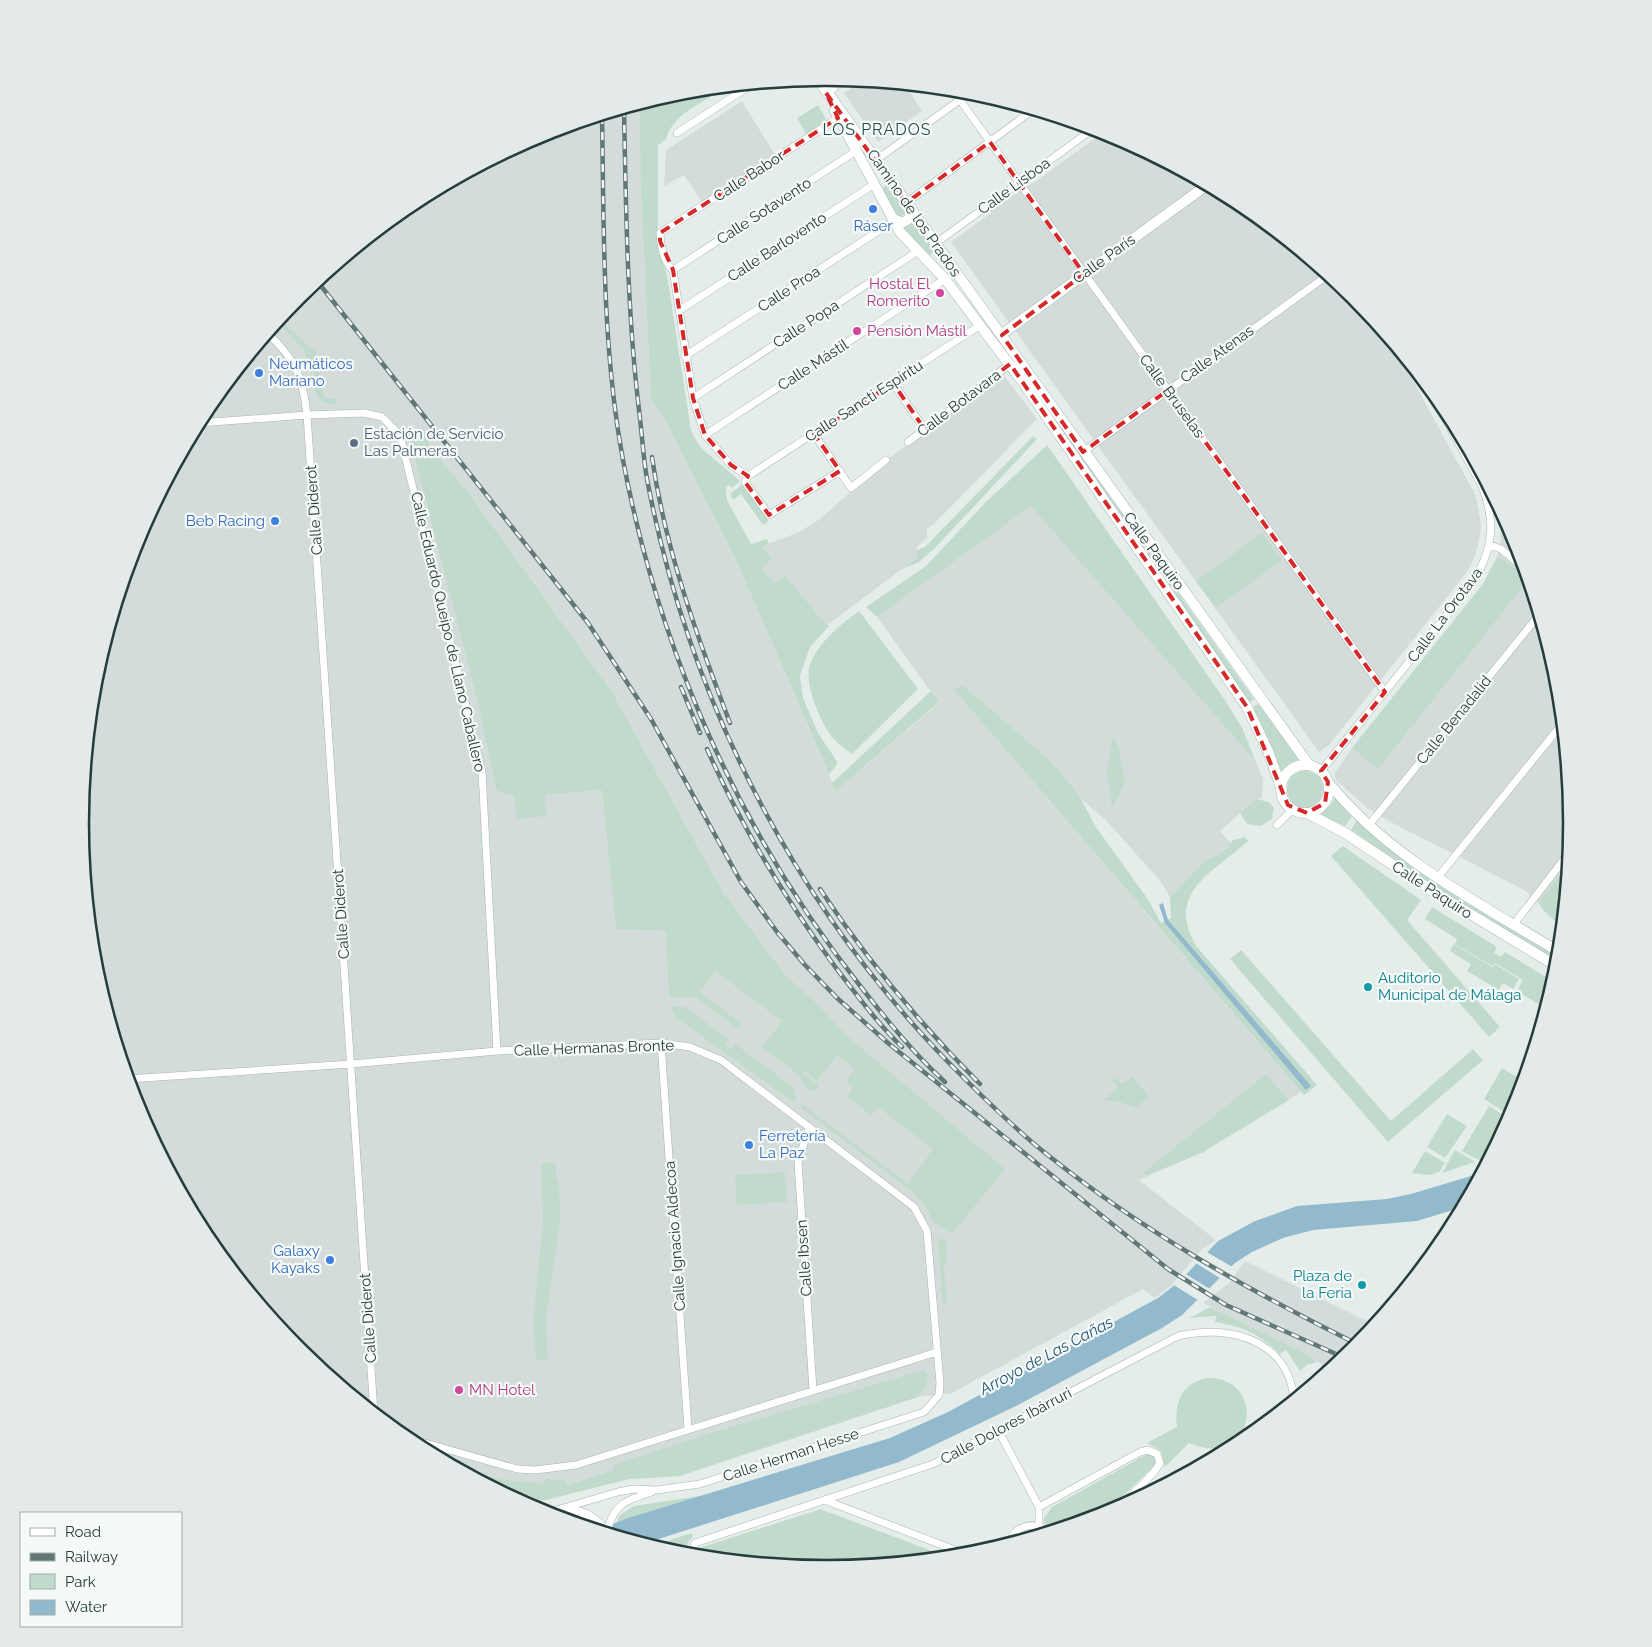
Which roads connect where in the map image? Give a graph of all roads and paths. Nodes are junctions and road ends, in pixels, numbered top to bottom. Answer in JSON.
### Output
{"nodes":[{"id":1,"x":822,"y":86,"type":"edge"},
{"id":2,"x":834,"y":86,"type":"edge"},
{"id":3,"x":740,"y":92,"type":"edge"},
{"id":4,"x":827,"y":94,"type":"junction"},
{"id":5,"x":960,"y":100,"type":"joint"},
{"id":6,"x":1027,"y":114,"type":"edge"},
{"id":7,"x":838,"y":118,"type":"junction"},
{"id":8,"x":677,"y":133,"type":"dead end"},
{"id":9,"x":1086,"y":134,"type":"edge"},
{"id":10,"x":990,"y":142,"type":"junction"},
{"id":11,"x":856,"y":152,"type":"junction"},
{"id":12,"x":876,"y":160,"type":"junction"},
{"id":13,"x":892,"y":183,"type":"junction"},
{"id":14,"x":1018,"y":183,"type":"junction"},
{"id":15,"x":876,"y":189,"type":"junction"},
{"id":16,"x":1202,"y":189,"type":"edge"},
{"id":17,"x":909,"y":206,"type":"junction"},
{"id":18,"x":893,"y":219,"type":"junction"},
{"id":19,"x":936,"y":242,"type":"junction"},
{"id":20,"x":918,"y":251,"type":"junction"},
{"id":21,"x":673,"y":270,"type":"junction"},
{"id":22,"x":1084,"y":274,"type":"junction"},
{"id":23,"x":1323,"y":279,"type":"edge"},
{"id":24,"x":945,"y":280,"type":"junction"},
{"id":25,"x":680,"y":310,"type":"junction"},
{"id":26,"x":980,"y":327,"type":"junction"},
{"id":27,"x":1002,"y":334,"type":"junction"},
{"id":28,"x":272,"y":337,"type":"edge"},
{"id":29,"x":1001,"y":353,"type":"junction"},
{"id":30,"x":685,"y":356,"type":"junction"},
{"id":31,"x":1010,"y":364,"type":"junction"},
{"id":32,"x":893,"y":383,"type":"junction"},
{"id":33,"x":1168,"y":390,"type":"junction"},
{"id":34,"x":693,"y":398,"type":"junction"},
{"id":35,"x":307,"y":415,"type":"junction"},
{"id":36,"x":208,"y":422,"type":"edge"},
{"id":37,"x":925,"y":430,"type":"junction"},
{"id":38,"x":814,"y":434,"type":"junction"},
{"id":39,"x":705,"y":435,"type":"junction"},
{"id":40,"x":908,"y":442,"type":"dead end"},
{"id":41,"x":1083,"y":452,"type":"junction"},
{"id":42,"x":886,"y":460,"type":"dead end"},
{"id":43,"x":840,"y":471,"type":"junction"},
{"id":44,"x":748,"y":476,"type":"junction"},
{"id":45,"x":1492,"y":507,"type":"edge"},
{"id":46,"x":1490,"y":545,"type":"junction"},
{"id":47,"x":1514,"y":560,"type":"edge"},
{"id":48,"x":1534,"y":621,"type":"edge"},
{"id":49,"x":1385,"y":692,"type":"junction"},
{"id":50,"x":1557,"y":730,"type":"edge"},
{"id":51,"x":1309,"y":765,"type":"junction"},
{"id":52,"x":1321,"y":771,"type":"junction"},
{"id":53,"x":1328,"y":782,"type":"junction"},
{"id":54,"x":1282,"y":790,"type":"junction"},
{"id":55,"x":1293,"y":809,"type":"junction"},
{"id":56,"x":1306,"y":813,"type":"junction"},
{"id":57,"x":1369,"y":825,"type":"junction"},
{"id":58,"x":1277,"y":826,"type":"dead end"},
{"id":59,"x":1562,"y":863,"type":"edge"},
{"id":60,"x":1438,"y":877,"type":"junction"},
{"id":61,"x":1514,"y":924,"type":"junction"},
{"id":62,"x":1552,"y":948,"type":"edge"},
{"id":63,"x":1550,"y":962,"type":"edge"},
{"id":64,"x":661,"y":1043,"type":"junction"},
{"id":65,"x":497,"y":1051,"type":"junction"},
{"id":66,"x":351,"y":1064,"type":"junction"},
{"id":67,"x":135,"y":1079,"type":"edge"},
{"id":68,"x":809,"y":1128,"type":"junction"},
{"id":69,"x":937,"y":1352,"type":"junction"},
{"id":70,"x":813,"y":1390,"type":"junction"},
{"id":71,"x":1293,"y":1394,"type":"edge"},
{"id":72,"x":373,"y":1405,"type":"edge"},
{"id":73,"x":924,"y":1412,"type":"joint"},
{"id":74,"x":688,"y":1429,"type":"junction"},
{"id":75,"x":998,"y":1430,"type":"junction"},
{"id":76,"x":430,"y":1446,"type":"edge"},
{"id":77,"x":657,"y":1490,"type":"junction"},
{"id":78,"x":1133,"y":1494,"type":"edge"},
{"id":79,"x":827,"y":1501,"type":"junction"},
{"id":80,"x":1039,"y":1507,"type":"junction"},
{"id":81,"x":558,"y":1510,"type":"edge"},
{"id":82,"x":564,"y":1512,"type":"edge"},
{"id":83,"x":602,"y":1526,"type":"edge"},
{"id":84,"x":607,"y":1527,"type":"edge"},
{"id":85,"x":1039,"y":1527,"type":"joint"},
{"id":86,"x":1012,"y":1537,"type":"edge"},
{"id":87,"x":693,"y":1549,"type":"edge"},
{"id":88,"x":952,"y":1550,"type":"edge"}],
"edges":[{"from":1,"to":4,"type":"main road","name":"Camino de los Prados"},
{"from":2,"to":4,"type":"street"},
{"from":3,"to":8,"type":"street"},
{"from":4,"to":7,"type":"main road","name":"Camino de los Prados"},
{"from":4,"to":12,"type":"main road","name":"Camino de los Prados"},
{"from":5,"to":10,"type":"street","name":"Calle Bruselas"},
{"from":5,"to":12,"type":"street"},
{"from":6,"to":10,"type":"street"},
{"from":7,"to":11,"type":"main road","name":"Camino de los Prados"},
{"from":7,"to":21,"type":"street","name":"Calle Babor"},
{"from":9,"to":14,"type":"street","name":"Calle Lisboa"},
{"from":10,"to":14,"type":"street","name":"Calle Bruselas"},
{"from":10,"to":17,"type":"street"},
{"from":11,"to":15,"type":"main road","name":"Camino de los Prados"},
{"from":11,"to":21,"type":"street","name":"Calle Sotavento"},
{"from":12,"to":13,"type":"main road","name":"Camino de los Prados"},
{"from":13,"to":15,"type":"main road"},
{"from":13,"to":17,"type":"main road","name":"Camino de los Prados"},
{"from":14,"to":19,"type":"street","name":"Calle Lisboa"},
{"from":14,"to":22,"type":"street","name":"Calle Bruselas"},
{"from":15,"to":18,"type":"main road","name":"Camino de los Prados"},
{"from":15,"to":25,"type":"street","name":"Calle Barlovento"},
{"from":16,"to":22,"type":"main road","name":"Calle París"},
{"from":17,"to":18,"type":"main road"},
{"from":17,"to":19,"type":"main road","name":"Camino de los Prados"},
{"from":18,"to":20,"type":"main road","name":"Camino de los Prados"},
{"from":18,"to":30,"type":"street","name":"Calle Proa"},
{"from":19,"to":27,"type":"main road","name":"Camino de los Prados"},
{"from":20,"to":24,"type":"main road","name":"Camino de los Prados"},
{"from":20,"to":34,"type":"street","name":"Calle Popa"},
{"from":21,"to":25,"type":"street"},
{"from":22,"to":27,"type":"main road","name":"Calle París"},
{"from":22,"to":33,"type":"street","name":"Calle Bruselas"},
{"from":23,"to":33,"type":"street","name":"Calle Atenas"},
{"from":24,"to":26,"type":"main road","name":"Camino de los Prados"},
{"from":24,"to":39,"type":"street","name":"Calle Mástil"},
{"from":25,"to":30,"type":"street"},
{"from":26,"to":27,"type":"main road"},
{"from":26,"to":29,"type":"main road","name":"Camino de los Prados"},
{"from":26,"to":32,"type":"street","name":"Calle Sancti Espíritu"},
{"from":27,"to":29,"type":"main road"},
{"from":27,"to":41,"type":"main road","name":"Calle Paquiro"},
{"from":28,"to":35,"type":"street","name":"Calle Diderot"},
{"from":29,"to":31,"type":"main road","name":"Calle Paquiro"},
{"from":30,"to":34,"type":"street"},
{"from":31,"to":37,"type":"street","name":"Calle Botavara"},
{"from":31,"to":54,"type":"main road","name":"Calle Paquiro"},
{"from":32,"to":37,"type":"street"},
{"from":32,"to":38,"type":"street","name":"Calle Sancti Espíritu"},
{"from":33,"to":41,"type":"street","name":"Calle Atenas"},
{"from":33,"to":49,"type":"street","name":"Calle Bruselas"},
{"from":34,"to":39,"type":"street"},
{"from":35,"to":36,"type":"street","name":"Calle Eduardo Queipo de Llano Caballero"},
{"from":35,"to":65,"type":"street","name":"Calle Eduardo Queipo de Llano Caballero"},
{"from":35,"to":66,"type":"street","name":"Calle Diderot"},
{"from":37,"to":40,"type":"street","name":"Calle Botavara"},
{"from":38,"to":43,"type":"street"},
{"from":38,"to":44,"type":"street","name":"Calle Sancti Espíritu"},
{"from":39,"to":44,"type":"street"},
{"from":41,"to":51,"type":"main road","name":"Calle Paquiro"},
{"from":42,"to":43,"type":"street"},
{"from":43,"to":44,"type":"street"},
{"from":45,"to":46,"type":"street","name":"Calle La Orotava"},
{"from":46,"to":47,"type":"street"},
{"from":46,"to":49,"type":"street","name":"Calle La Orotava"},
{"from":48,"to":57,"type":"street","name":"Calle Benadalid"},
{"from":49,"to":52,"type":"street","name":"Calle La Orotava"},
{"from":50,"to":60,"type":"street"},
{"from":51,"to":52,"type":"main road"},
{"from":51,"to":54,"type":"main road"},
{"from":52,"to":53,"type":"main road"},
{"from":53,"to":56,"type":"main road"},
{"from":53,"to":57,"type":"main road","name":"Calle Paquiro"},
{"from":54,"to":55,"type":"main road"},
{"from":55,"to":56,"type":"main road"},
{"from":55,"to":58,"type":"street"},
{"from":56,"to":63,"type":"main road","name":"Calle Paquiro"},
{"from":57,"to":60,"type":"main road","name":"Calle Paquiro"},
{"from":59,"to":61,"type":"street"},
{"from":60,"to":61,"type":"main road","name":"Calle Paquiro"},
{"from":61,"to":62,"type":"main road","name":"Calle Paquiro"},
{"from":64,"to":65,"type":"street","name":"Calle Hermanas Bronte"},
{"from":64,"to":68,"type":"street","name":"Calle Hermanas Bronte"},
{"from":64,"to":74,"type":"street","name":"Calle Ignacio Aldecoa"},
{"from":65,"to":66,"type":"street","name":"Calle Hermanas Bronte"},
{"from":66,"to":67,"type":"street","name":"Calle Hermanas Bronte"},
{"from":66,"to":72,"type":"street","name":"Calle Diderot"},
{"from":68,"to":69,"type":"street","name":"Calle Hermanas Bronte"},
{"from":68,"to":70,"type":"street","name":"Calle Ibsen"},
{"from":69,"to":70,"type":"street"},
{"from":69,"to":73,"type":"street","name":"Calle Hermanas Bronte"},
{"from":70,"to":74,"type":"street"},
{"from":71,"to":75,"type":"street","name":"Calle Dolores Ibárruri"},
{"from":73,"to":77,"type":"street","name":"Calle Herman Hesse"},
{"from":74,"to":76,"type":"street"},
{"from":75,"to":79,"type":"street","name":"Calle Dolores Ibárruri"},
{"from":75,"to":80,"type":"street"},
{"from":77,"to":81,"type":"street","name":"Calle Herman Hesse"},
{"from":77,"to":84,"type":"street","name":"Calle Herman Hesse"},
{"from":78,"to":80,"type":"street"},
{"from":79,"to":87,"type":"street","name":"Calle Dolores Ibárruri"},
{"from":79,"to":88,"type":"street"},
{"from":80,"to":85,"type":"street"},
{"from":82,"to":83,"type":"main road"},
{"from":85,"to":86,"type":"street"}]}
